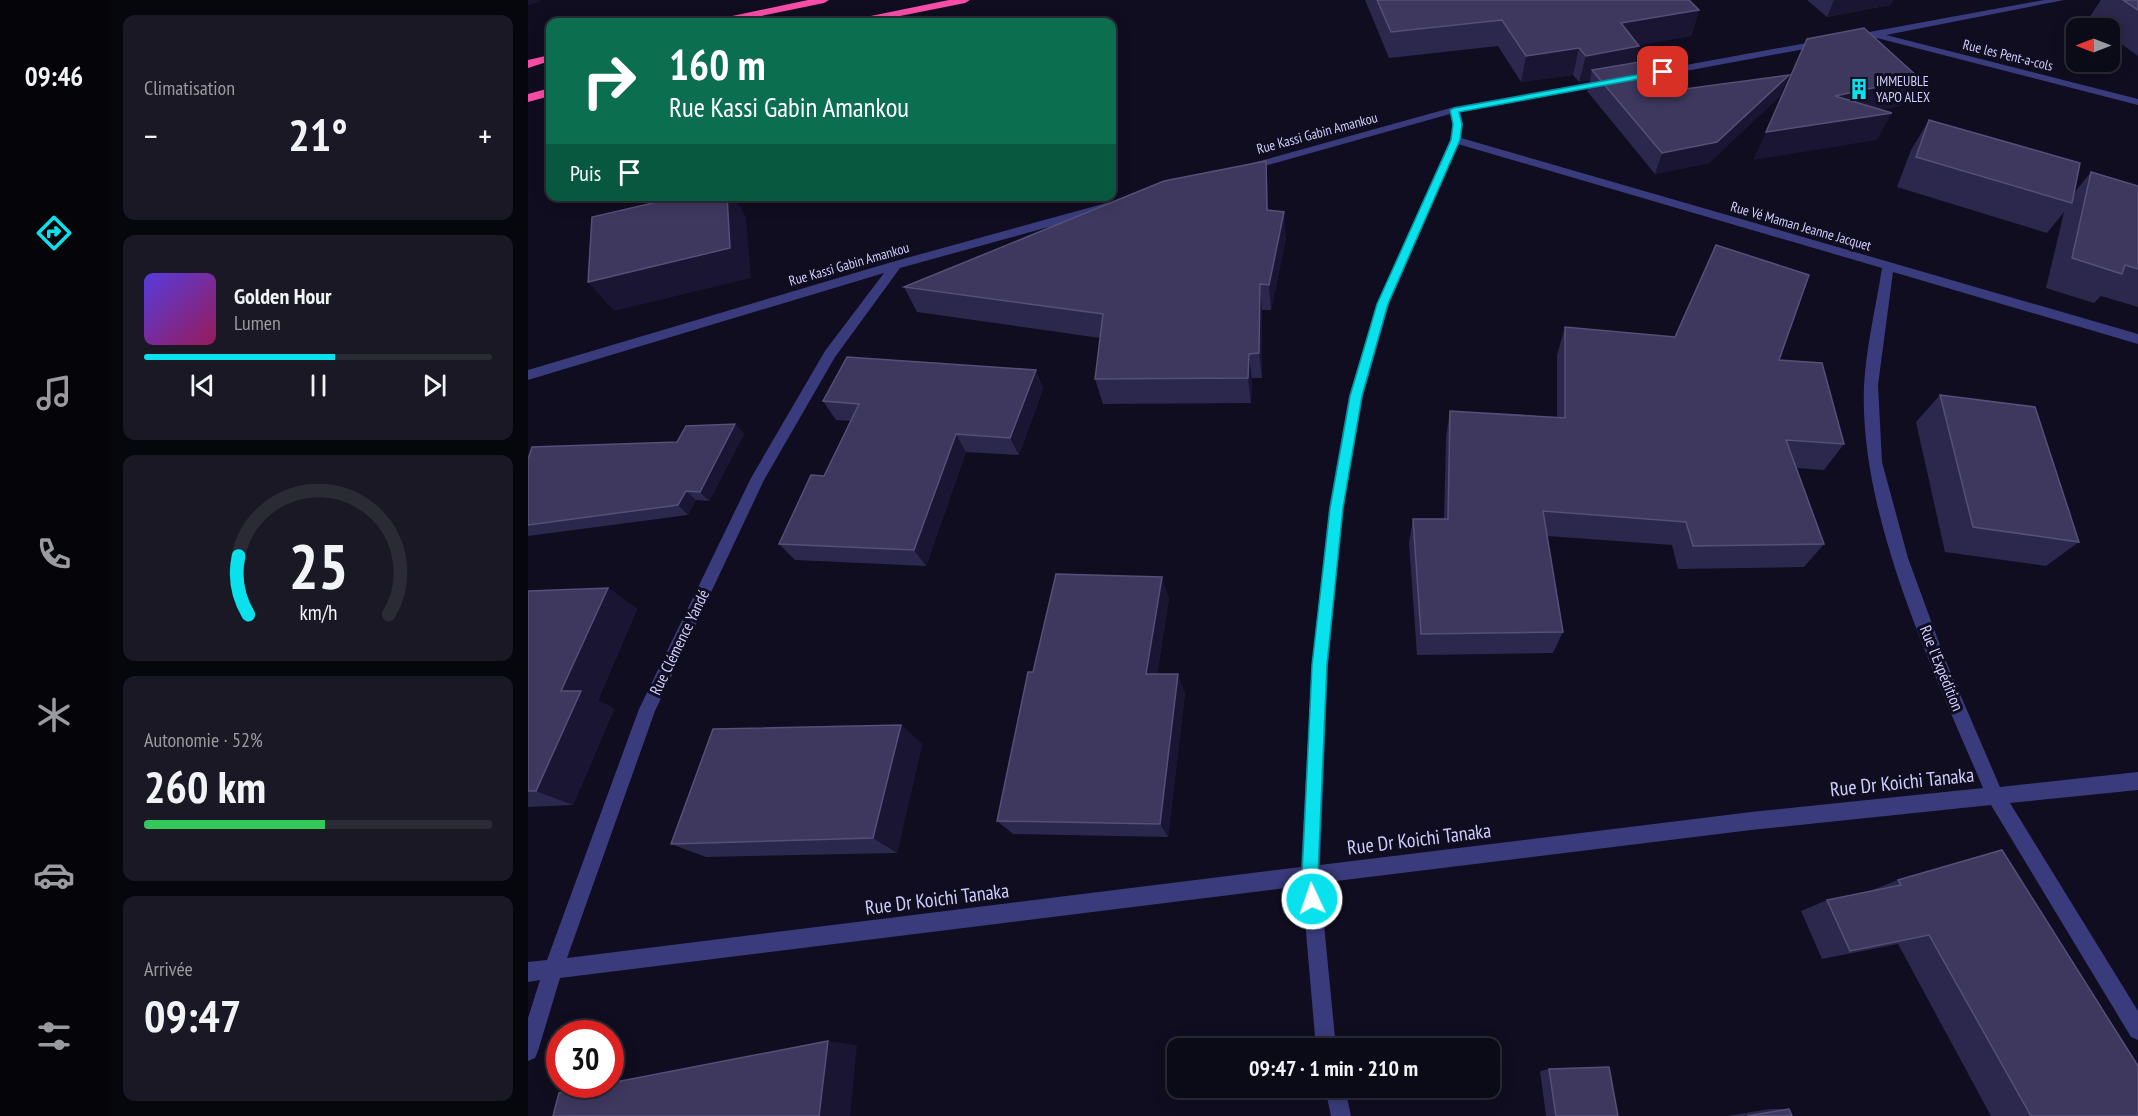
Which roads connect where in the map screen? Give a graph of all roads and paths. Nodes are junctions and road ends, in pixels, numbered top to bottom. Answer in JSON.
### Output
{"nodes":[{"id":1,"x":824,"y":0,"type":"edge"},
{"id":2,"x":965,"y":0,"type":"edge"},
{"id":3,"x":2059,"y":0,"type":"edge"},
{"id":4,"x":737,"y":18,"type":"edge"},
{"id":5,"x":876,"y":18,"type":"edge"},
{"id":6,"x":1872,"y":34,"type":"junction"},
{"id":7,"x":546,"y":59,"type":"edge"},
{"id":8,"x":528,"y":64,"type":"edge"},
{"id":9,"x":546,"y":93,"type":"edge"},
{"id":10,"x":528,"y":98,"type":"edge"},
{"id":11,"x":2138,"y":102,"type":"edge"},
{"id":12,"x":1454,"y":110,"type":"junction"},
{"id":13,"x":1455,"y":140,"type":"junction"},
{"id":14,"x":1238,"y":170,"type":"edge"},
{"id":15,"x":1124,"y":202,"type":"edge"},
{"id":16,"x":896,"y":265,"type":"junction"},
{"id":17,"x":1888,"y":267,"type":"junction"},
{"id":18,"x":2138,"y":339,"type":"edge"},
{"id":19,"x":528,"y":375,"type":"edge"},
{"id":20,"x":2138,"y":781,"type":"edge"},
{"id":21,"x":1995,"y":795,"type":"junction"},
{"id":22,"x":1310,"y":875,"type":"junction"},
{"id":23,"x":553,"y":969,"type":"junction"},
{"id":24,"x":528,"y":972,"type":"edge"},
{"id":25,"x":2138,"y":1030,"type":"edge"},
{"id":26,"x":1325,"y":1038,"type":"edge"},
{"id":27,"x":528,"y":1051,"type":"edge"},
{"id":28,"x":1337,"y":1098,"type":"edge"},
{"id":29,"x":1341,"y":1116,"type":"edge"}],
"edges":[{"from":1,"to":4,"type":"highway"},
{"from":2,"to":5,"type":"highway"},
{"from":3,"to":6,"type":"street","name":"Rue Kassi Gabin Amankou"},
{"from":6,"to":11,"type":"street","name":"Rue les Pent-a-cols"},
{"from":6,"to":12,"type":"street","name":"Rue Kassi Gabin Amankou"},
{"from":7,"to":8,"type":"highway"},
{"from":9,"to":10,"type":"highway"},
{"from":12,"to":13,"type":"street"},
{"from":12,"to":14,"type":"street","name":"Rue Kassi Gabin Amankou"},
{"from":13,"to":17,"type":"street","name":"Rue Vé Maman Jeanne Jacquet"},
{"from":13,"to":22,"type":"street"},
{"from":15,"to":16,"type":"street","name":"Rue Kassi Gabin Amankou"},
{"from":16,"to":19,"type":"street","name":"Rue Kassi Gabin Amankou"},
{"from":16,"to":23,"type":"street","name":"Rue Clémence Yandé"},
{"from":17,"to":18,"type":"street","name":"Rue Vé Maman Jeanne Jacquet"},
{"from":17,"to":21,"type":"street","name":"Rue l'Expédition"},
{"from":20,"to":21,"type":"street","name":"Rue Dr Koichi Tanaka"},
{"from":21,"to":22,"type":"street","name":"Rue Dr Koichi Tanaka"},
{"from":21,"to":25,"type":"street","name":"Rue l'Expédition"},
{"from":22,"to":23,"type":"street","name":"Rue Dr Koichi Tanaka"},
{"from":22,"to":26,"type":"street"},
{"from":23,"to":24,"type":"street","name":"Rue Dr Koichi Tanaka"},
{"from":23,"to":27,"type":"street","name":"Rue Clémence Yandé"},
{"from":28,"to":29,"type":"street"}]}
